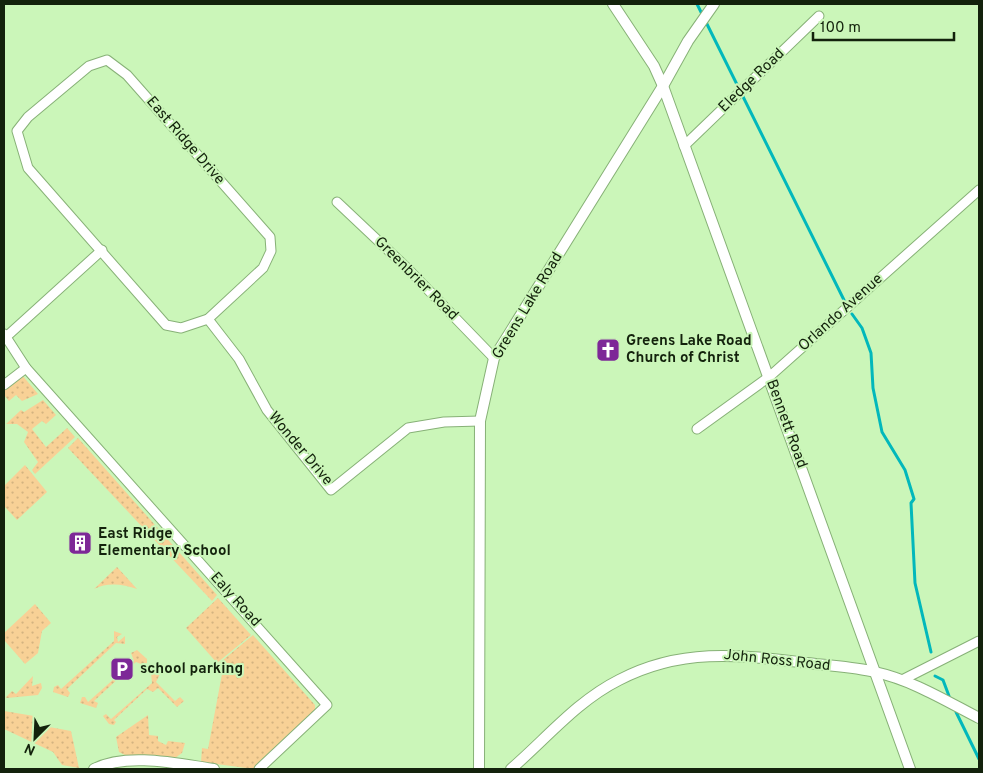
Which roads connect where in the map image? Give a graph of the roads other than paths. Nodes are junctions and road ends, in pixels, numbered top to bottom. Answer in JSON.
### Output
{"nodes":[{"id":1,"x":613,"y":4,"type":"edge"},
{"id":2,"x":714,"y":4,"type":"edge"},
{"id":3,"x":819,"y":16,"type":"dead end"},
{"id":4,"x":663,"y":86,"type":"junction"},
{"id":5,"x":684,"y":146,"type":"junction"},
{"id":6,"x":979,"y":190,"type":"edge"},
{"id":7,"x":337,"y":202,"type":"dead end"},
{"id":8,"x":102,"y":250,"type":"junction"},
{"id":9,"x":208,"y":319,"type":"junction"},
{"id":10,"x":5,"y":336,"type":"edge"},
{"id":11,"x":494,"y":358,"type":"junction"},
{"id":12,"x":26,"y":368,"type":"junction"},
{"id":13,"x":768,"y":377,"type":"junction"},
{"id":14,"x":4,"y":385,"type":"edge"},
{"id":15,"x":480,"y":421,"type":"junction"},
{"id":16,"x":697,"y":429,"type":"dead end"},
{"id":17,"x":979,"y":641,"type":"edge"},
{"id":18,"x":875,"y":672,"type":"junction"},
{"id":19,"x":902,"y":680,"type":"junction"},
{"id":20,"x":979,"y":718,"type":"edge"},
{"id":21,"x":94,"y":769,"type":"edge"},
{"id":22,"x":214,"y":769,"type":"edge"},
{"id":23,"x":259,"y":769,"type":"edge"},
{"id":24,"x":479,"y":769,"type":"edge"},
{"id":25,"x":511,"y":769,"type":"edge"},
{"id":26,"x":910,"y":769,"type":"edge"}],
"edges":[{"from":1,"to":4,"type":"street","name":"Bennett Road"},
{"from":2,"to":4,"type":"street","name":"Greens Lake Road"},
{"from":3,"to":5,"type":"street","name":"Eledge Road"},
{"from":4,"to":5,"type":"street","name":"Bennett Road"},
{"from":4,"to":11,"type":"street","name":"Greens Lake Road"},
{"from":5,"to":13,"type":"street","name":"Bennett Road"},
{"from":6,"to":13,"type":"street","name":"Orlando Avenue"},
{"from":7,"to":11,"type":"street","name":"Greenbrier Road"},
{"from":8,"to":9,"type":"street","name":"East Ridge Drive"},
{"from":8,"to":9,"type":"street","name":"East Ridge Drive"},
{"from":8,"to":10,"type":"street"},
{"from":9,"to":15,"type":"street","name":"Wonder Drive"},
{"from":10,"to":12,"type":"street","name":"Ealy Road"},
{"from":11,"to":15,"type":"street","name":"Greens Lake Road"},
{"from":12,"to":14,"type":"street"},
{"from":12,"to":23,"type":"street","name":"Ealy Road"},
{"from":13,"to":16,"type":"street","name":"Orlando Avenue"},
{"from":13,"to":18,"type":"street","name":"Bennett Road"},
{"from":15,"to":24,"type":"street","name":"Greens Lake Road"},
{"from":17,"to":19,"type":"street"},
{"from":18,"to":19,"type":"street","name":"John Ross Road"},
{"from":18,"to":25,"type":"street","name":"John Ross Road"},
{"from":18,"to":26,"type":"street","name":"Bennett Road"},
{"from":19,"to":20,"type":"street","name":"John Ross Road"},
{"from":21,"to":22,"type":"street"}]}
